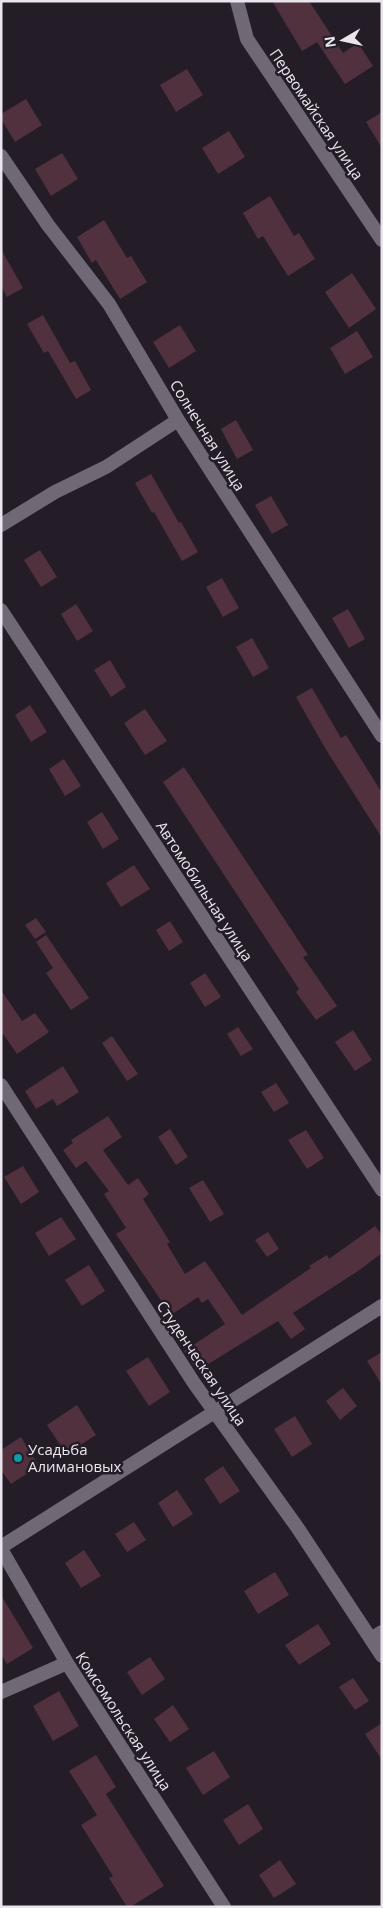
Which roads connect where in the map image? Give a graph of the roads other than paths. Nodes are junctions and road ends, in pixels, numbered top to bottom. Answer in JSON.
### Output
{"nodes":[{"id":1,"x":237,"y":1,"type":"edge"},
{"id":2,"x":1,"y":156,"type":"edge"},
{"id":3,"x":382,"y":240,"type":"edge"},
{"id":4,"x":178,"y":420,"type":"junction"},
{"id":5,"x":1,"y":525,"type":"edge"},
{"id":6,"x":1,"y":610,"type":"edge"},
{"id":7,"x":382,"y":736,"type":"edge"},
{"id":8,"x":1,"y":1085,"type":"edge"},
{"id":9,"x":382,"y":1190,"type":"edge"},
{"id":10,"x":382,"y":1306,"type":"edge"},
{"id":11,"x":214,"y":1412,"type":"junction"},
{"id":12,"x":1,"y":1548,"type":"edge"},
{"id":13,"x":376,"y":1636,"type":"edge"},
{"id":14,"x":382,"y":1656,"type":"edge"},
{"id":15,"x":67,"y":1663,"type":"junction"},
{"id":16,"x":1,"y":1692,"type":"edge"},
{"id":17,"x":224,"y":1907,"type":"edge"}],
"edges":[{"from":1,"to":3,"type":"street","name":"Первомайская улица"},
{"from":2,"to":4,"type":"street","name":"Солнечная улица"},
{"from":4,"to":5,"type":"street"},
{"from":4,"to":7,"type":"street","name":"Солнечная улица"},
{"from":6,"to":9,"type":"street","name":"Автомобильная улица"},
{"from":8,"to":11,"type":"street","name":"Студенческая улица"},
{"from":10,"to":11,"type":"street"},
{"from":11,"to":12,"type":"street"},
{"from":11,"to":13,"type":"street","name":"Студенческая улица"},
{"from":12,"to":15,"type":"street","name":"Комсомольская улица"},
{"from":13,"to":14,"type":"street","name":"Студенческая улица"},
{"from":15,"to":16,"type":"street"},
{"from":15,"to":17,"type":"street","name":"Комсомольская улица"}]}
